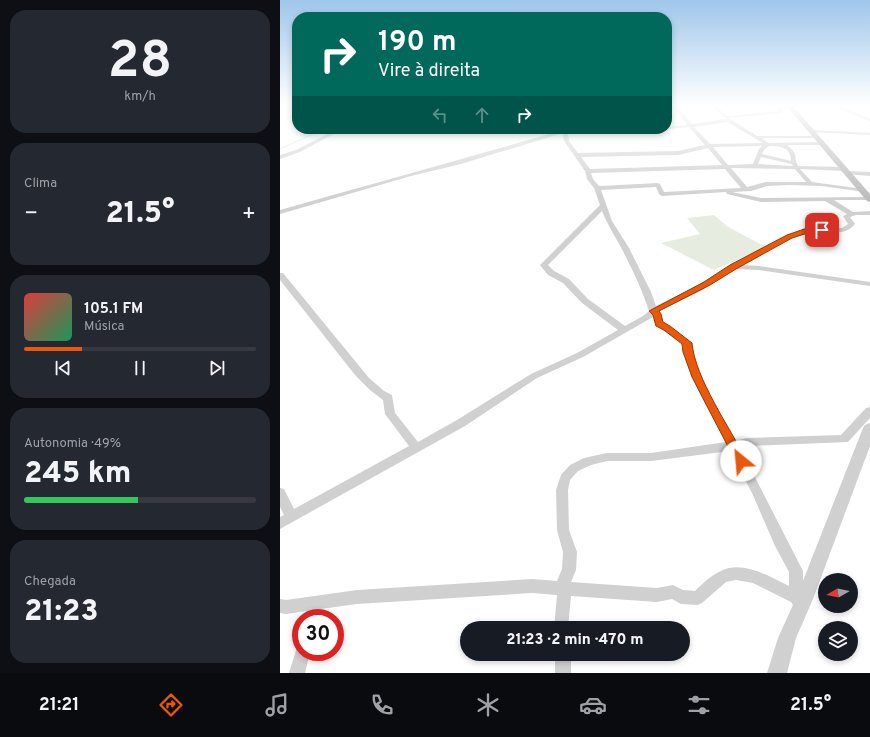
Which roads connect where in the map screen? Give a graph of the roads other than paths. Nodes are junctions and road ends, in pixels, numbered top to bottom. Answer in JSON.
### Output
{"nodes":[{"id":1,"x":328,"y":135,"type":"edge"},
{"id":2,"x":550,"y":135,"type":"edge"},
{"id":3,"x":566,"y":135,"type":"edge"},
{"id":4,"x":699,"y":135,"type":"edge"},
{"id":5,"x":755,"y":135,"type":"edge"},
{"id":6,"x":788,"y":135,"type":"edge"},
{"id":7,"x":815,"y":135,"type":"edge"},
{"id":8,"x":758,"y":137,"type":"junction"},
{"id":9,"x":822,"y":143,"type":"junction"},
{"id":10,"x":767,"y":144,"type":"junction"},
{"id":11,"x":782,"y":144,"type":"junction"},
{"id":12,"x":709,"y":146,"type":"junction"},
{"id":13,"x":577,"y":155,"type":"junction"},
{"id":14,"x":759,"y":155,"type":"junction"},
{"id":15,"x":280,"y":157,"type":"edge"},
{"id":16,"x":795,"y":165,"type":"junction"},
{"id":17,"x":755,"y":166,"type":"junction"},
{"id":18,"x":726,"y":167,"type":"junction"},
{"id":19,"x":588,"y":171,"type":"junction"},
{"id":20,"x":846,"y":171,"type":"junction"},
{"id":21,"x":870,"y":174,"type":"edge"},
{"id":22,"x":810,"y":183,"type":"junction"},
{"id":23,"x":597,"y":188,"type":"junction"},
{"id":24,"x":745,"y":189,"type":"junction"},
{"id":25,"x":722,"y":190,"type":"junction"},
{"id":26,"x":868,"y":197,"type":"edge"},
{"id":27,"x":826,"y":198,"type":"junction"},
{"id":28,"x":603,"y":206,"type":"junction"},
{"id":29,"x":280,"y":212,"type":"edge"},
{"id":30,"x":870,"y":213,"type":"edge"},
{"id":31,"x":852,"y":214,"type":"junction"},
{"id":32,"x":733,"y":267,"type":"junction"},
{"id":33,"x":280,"y":275,"type":"edge"},
{"id":34,"x":870,"y":284,"type":"edge"},
{"id":35,"x":653,"y":311,"type":"junction"},
{"id":36,"x":624,"y":330,"type":"junction"},
{"id":37,"x":870,"y":411,"type":"edge"},
{"id":38,"x":870,"y":428,"type":"edge"},
{"id":39,"x":733,"y":446,"type":"junction"},
{"id":40,"x":416,"y":447,"type":"junction"},
{"id":41,"x":280,"y":493,"type":"edge"},
{"id":42,"x":285,"y":520,"type":"edge"},
{"id":43,"x":566,"y":588,"type":"junction"},
{"id":44,"x":800,"y":598,"type":"junction"},
{"id":45,"x":316,"y":602,"type":"junction"},
{"id":46,"x":280,"y":606,"type":"edge"},
{"id":47,"x":314,"y":609,"type":"edge"},
{"id":48,"x":562,"y":621,"type":"edge"},
{"id":49,"x":300,"y":661,"type":"edge"},
{"id":50,"x":563,"y":661,"type":"edge"},
{"id":51,"x":297,"y":673,"type":"edge"},
{"id":52,"x":563,"y":673,"type":"edge"},
{"id":53,"x":776,"y":673,"type":"edge"}],
"edges":[{"from":1,"to":15,"type":"street"},
{"from":2,"to":29,"type":"street"},
{"from":3,"to":13,"type":"street"},
{"from":4,"to":12,"type":"street"},
{"from":5,"to":8,"type":"street"},
{"from":6,"to":8,"type":"street"},
{"from":7,"to":9,"type":"main road"},
{"from":8,"to":10,"type":"street"},
{"from":9,"to":11,"type":"street"},
{"from":9,"to":20,"type":"main road"},
{"from":10,"to":11,"type":"street"},
{"from":10,"to":12,"type":"street"},
{"from":10,"to":14,"type":"street"},
{"from":11,"to":16,"type":"street"},
{"from":12,"to":13,"type":"street"},
{"from":12,"to":18,"type":"street"},
{"from":13,"to":19,"type":"street"},
{"from":14,"to":16,"type":"street"},
{"from":14,"to":17,"type":"street"},
{"from":16,"to":17,"type":"street"},
{"from":16,"to":20,"type":"street"},
{"from":16,"to":22,"type":"street"},
{"from":17,"to":18,"type":"street"},
{"from":18,"to":19,"type":"street"},
{"from":18,"to":24,"type":"street"},
{"from":19,"to":23,"type":"street"},
{"from":20,"to":21,"type":"street"},
{"from":20,"to":26,"type":"main road"},
{"from":22,"to":24,"type":"street"},
{"from":22,"to":26,"type":"street"},
{"from":23,"to":25,"type":"street"},
{"from":23,"to":28,"type":"street"},
{"from":24,"to":25,"type":"street"},
{"from":25,"to":27,"type":"street"},
{"from":26,"to":27,"type":"street"},
{"from":27,"to":31,"type":"street"},
{"from":28,"to":35,"type":"street"},
{"from":28,"to":36,"type":"street"},
{"from":30,"to":31,"type":"street"},
{"from":31,"to":32,"type":"street"},
{"from":32,"to":34,"type":"street"},
{"from":32,"to":35,"type":"street"},
{"from":33,"to":40,"type":"street"},
{"from":35,"to":36,"type":"street"},
{"from":35,"to":39,"type":"street"},
{"from":36,"to":40,"type":"street"},
{"from":37,"to":39,"type":"street"},
{"from":38,"to":44,"type":"street"},
{"from":39,"to":43,"type":"street"},
{"from":39,"to":44,"type":"street"},
{"from":40,"to":42,"type":"street"},
{"from":41,"to":42,"type":"street"},
{"from":43,"to":44,"type":"street"},
{"from":43,"to":45,"type":"street"},
{"from":43,"to":48,"type":"street"},
{"from":44,"to":53,"type":"street"},
{"from":45,"to":46,"type":"street"},
{"from":45,"to":47,"type":"street"},
{"from":49,"to":51,"type":"street"},
{"from":50,"to":52,"type":"street"}]}
